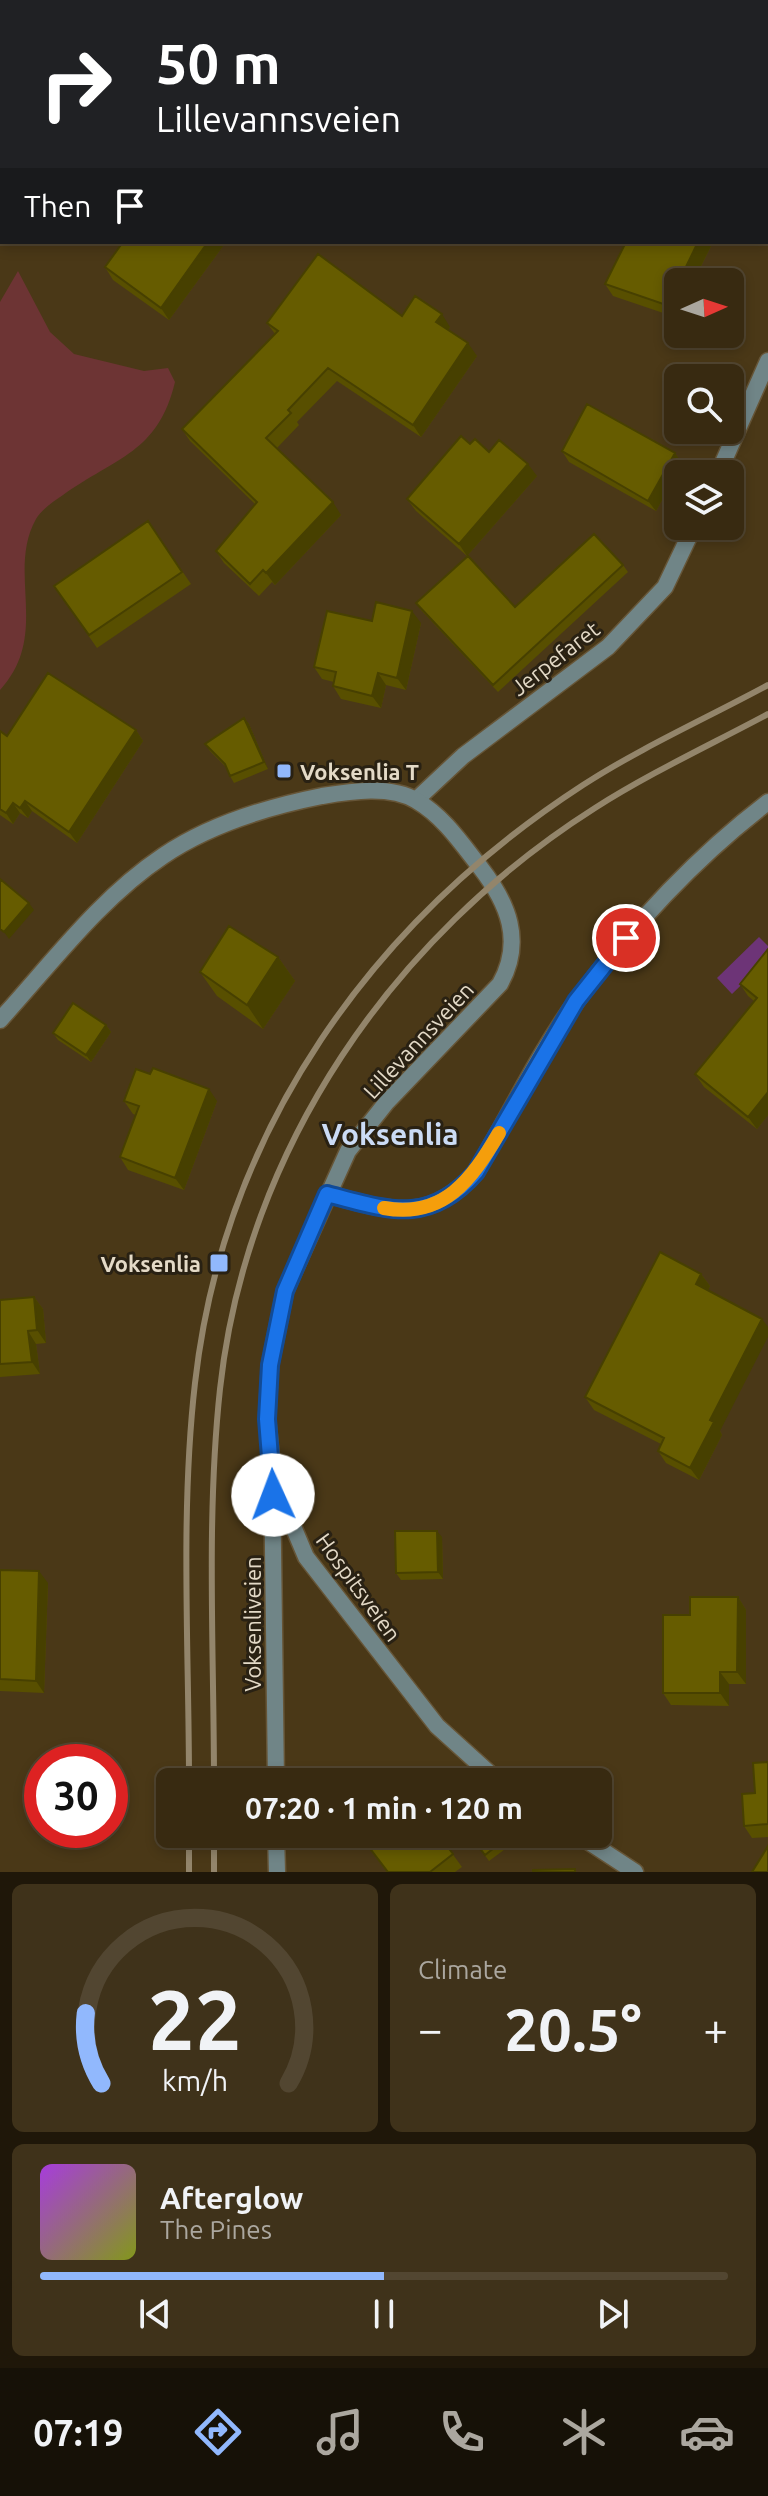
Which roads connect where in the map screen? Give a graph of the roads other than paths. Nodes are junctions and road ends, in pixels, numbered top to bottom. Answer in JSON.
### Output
{"nodes":[{"id":1,"x":768,"y":361,"type":"edge"},
{"id":2,"x":724,"y":460,"type":"edge"},
{"id":3,"x":687,"y":540,"type":"edge"},
{"id":4,"x":416,"y":800,"type":"junction"},
{"id":5,"x":768,"y":802,"type":"edge"},
{"id":6,"x":0,"y":1020,"type":"edge"},
{"id":7,"x":327,"y":1194,"type":"junction"},
{"id":8,"x":272,"y":1466,"type":"junction"},
{"id":9,"x":276,"y":1768,"type":"edge"},
{"id":10,"x":484,"y":1768,"type":"edge"},
{"id":11,"x":276,"y":1848,"type":"edge"},
{"id":12,"x":598,"y":1848,"type":"edge"},
{"id":13,"x":277,"y":1872,"type":"edge"},
{"id":14,"x":635,"y":1872,"type":"edge"}],
"edges":[{"from":1,"to":2,"type":"street"},
{"from":3,"to":4,"type":"street","name":"Jerpefaret"},
{"from":4,"to":6,"type":"street","name":"Lillevannsveien"},
{"from":4,"to":7,"type":"street","name":"Lillevannsveien"},
{"from":5,"to":7,"type":"street"},
{"from":7,"to":8,"type":"street","name":"Hospitsveien"},
{"from":8,"to":9,"type":"street","name":"Voksenliveien"},
{"from":8,"to":10,"type":"street","name":"Hospitsveien"},
{"from":11,"to":13,"type":"street"},
{"from":12,"to":14,"type":"street"}]}
